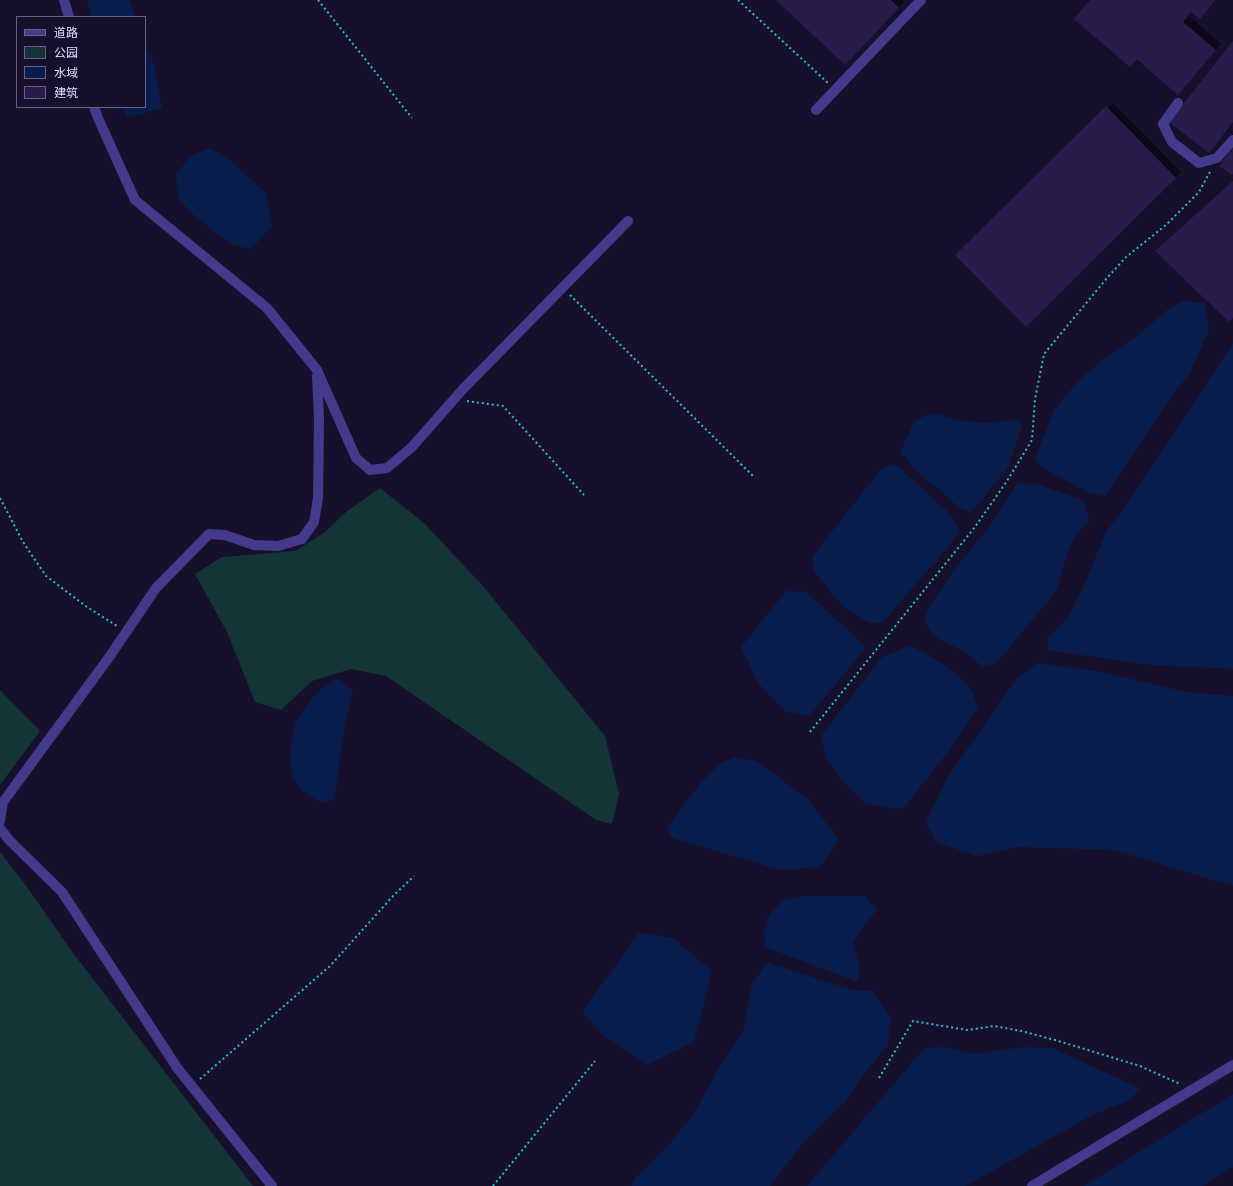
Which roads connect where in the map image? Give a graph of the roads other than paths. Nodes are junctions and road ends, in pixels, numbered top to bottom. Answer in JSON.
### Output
{"nodes":[{"id":1,"x":64,"y":0,"type":"edge"},
{"id":2,"x":921,"y":0,"type":"edge"},
{"id":3,"x":69,"y":16,"type":"edge"},
{"id":4,"x":1178,"y":103,"type":"dead end"},
{"id":5,"x":94,"y":108,"type":"edge"},
{"id":6,"x":816,"y":110,"type":"dead end"},
{"id":7,"x":1233,"y":140,"type":"edge"},
{"id":8,"x":628,"y":221,"type":"dead end"},
{"id":9,"x":317,"y":370,"type":"junction"},
{"id":10,"x":0,"y":822,"type":"edge"},
{"id":11,"x":0,"y":828,"type":"edge"},
{"id":12,"x":1233,"y":1065,"type":"edge"},
{"id":13,"x":272,"y":1186,"type":"edge"},
{"id":14,"x":1032,"y":1186,"type":"edge"}],
"edges":[{"from":1,"to":3,"type":"street"},
{"from":2,"to":6,"type":"street"},
{"from":4,"to":7,"type":"street"},
{"from":5,"to":9,"type":"street"},
{"from":8,"to":9,"type":"street"},
{"from":9,"to":10,"type":"street"},
{"from":11,"to":13,"type":"street"},
{"from":12,"to":14,"type":"street"}]}
